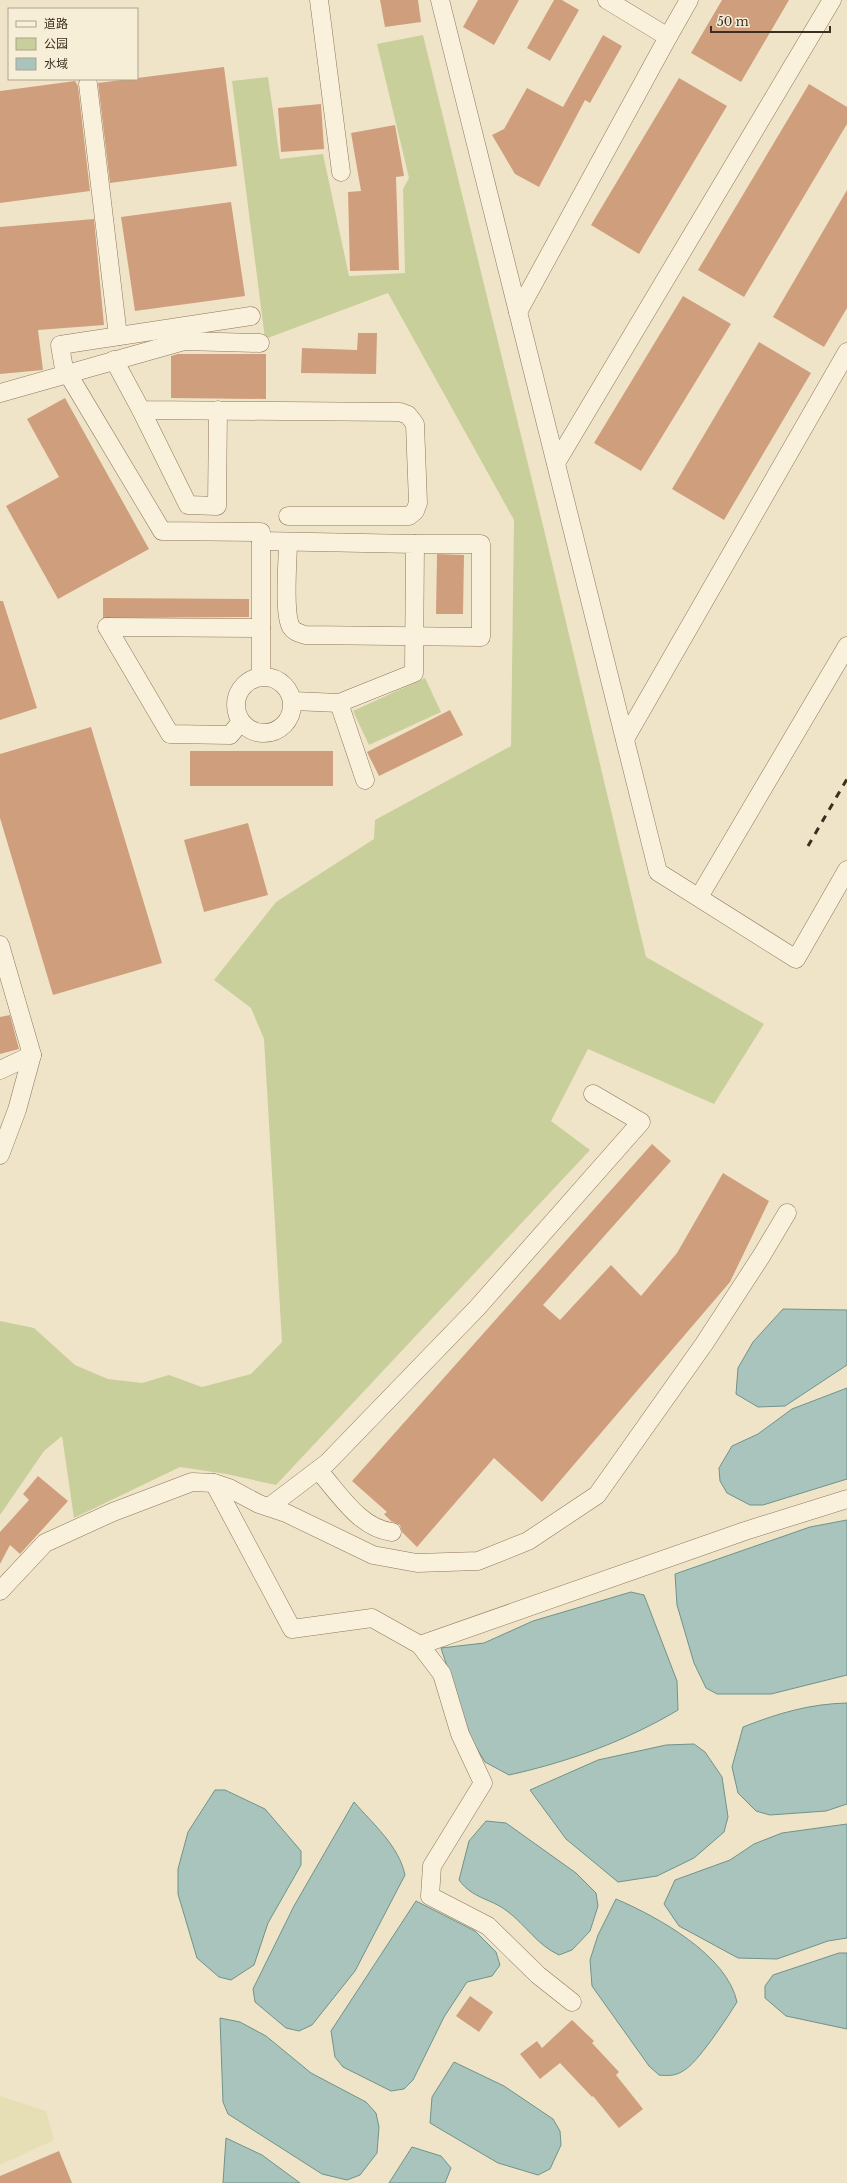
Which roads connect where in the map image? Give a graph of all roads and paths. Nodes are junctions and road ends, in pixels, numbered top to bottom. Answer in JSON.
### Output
{"nodes":[{"id":1,"x":319,"y":0,"type":"edge"},
{"id":2,"x":440,"y":0,"type":"edge"},
{"id":3,"x":608,"y":0,"type":"edge"},
{"id":4,"x":689,"y":0,"type":"edge"},
{"id":5,"x":832,"y":0,"type":"edge"},
{"id":6,"x":668,"y":37,"type":"junction"},
{"id":7,"x":88,"y":84,"type":"dead end"},
{"id":8,"x":341,"y":172,"type":"dead end"},
{"id":9,"x":518,"y":312,"type":"junction"},
{"id":10,"x":251,"y":316,"type":"dead end"},
{"id":11,"x":118,"y":336,"type":"junction"},
{"id":12,"x":260,"y":343,"type":"dead end"},
{"id":13,"x":847,"y":352,"type":"edge"},
{"id":14,"x":114,"y":360,"type":"junction"},
{"id":15,"x":66,"y":374,"type":"junction"},
{"id":16,"x":0,"y":393,"type":"edge"},
{"id":17,"x":141,"y":410,"type":"junction"},
{"id":18,"x":218,"y":410,"type":"junction"},
{"id":19,"x":556,"y":463,"type":"junction"},
{"id":20,"x":288,"y":516,"type":"dead end"},
{"id":21,"x":261,"y":541,"type":"junction"},
{"id":22,"x":288,"y":542,"type":"junction"},
{"id":23,"x":415,"y":544,"type":"junction"},
{"id":24,"x":261,"y":628,"type":"junction"},
{"id":25,"x":414,"y":637,"type":"junction"},
{"id":26,"x":847,"y":646,"type":"edge"},
{"id":27,"x":261,"y":676,"type":"junction"},
{"id":28,"x":293,"y":701,"type":"junction"},
{"id":29,"x":339,"y":703,"type":"junction"},
{"id":30,"x":242,"y":722,"type":"junction"},
{"id":31,"x":624,"y":739,"type":"junction"},
{"id":32,"x":366,"y":780,"type":"dead end"},
{"id":33,"x":847,"y":870,"type":"edge"},
{"id":34,"x":699,"y":897,"type":"junction"},
{"id":35,"x":0,"y":945,"type":"edge"},
{"id":36,"x":32,"y":1055,"type":"junction"},
{"id":37,"x":0,"y":1070,"type":"edge"},
{"id":38,"x":593,"y":1094,"type":"dead end"},
{"id":39,"x":0,"y":1155,"type":"edge"},
{"id":40,"x":787,"y":1213,"type":"dead end"},
{"id":41,"x":318,"y":1470,"type":"junction"},
{"id":42,"x":221,"y":1486,"type":"junction"},
{"id":43,"x":847,"y":1499,"type":"edge"},
{"id":44,"x":269,"y":1507,"type":"junction"},
{"id":45,"x":392,"y":1532,"type":"dead end"},
{"id":46,"x":0,"y":1591,"type":"edge"},
{"id":47,"x":420,"y":1644,"type":"junction"},
{"id":48,"x":572,"y":2002,"type":"dead end"}],
"edges":[{"from":1,"to":8,"type":"street"},
{"from":2,"to":9,"type":"street"},
{"from":3,"to":6,"type":"street"},
{"from":4,"to":6,"type":"street"},
{"from":5,"to":19,"type":"street"},
{"from":6,"to":9,"type":"street"},
{"from":7,"to":11,"type":"street"},
{"from":9,"to":19,"type":"street"},
{"from":10,"to":11,"type":"street"},
{"from":11,"to":15,"type":"street"},
{"from":12,"to":14,"type":"street"},
{"from":13,"to":31,"type":"street"},
{"from":14,"to":15,"type":"street"},
{"from":14,"to":17,"type":"street"},
{"from":15,"to":16,"type":"street"},
{"from":15,"to":21,"type":"street"},
{"from":17,"to":18,"type":"street"},
{"from":17,"to":18,"type":"street"},
{"from":18,"to":20,"type":"street"},
{"from":19,"to":31,"type":"street"},
{"from":21,"to":22,"type":"street"},
{"from":21,"to":24,"type":"street"},
{"from":22,"to":23,"type":"street"},
{"from":22,"to":25,"type":"street"},
{"from":23,"to":25,"type":"street"},
{"from":23,"to":25,"type":"street"},
{"from":24,"to":27,"type":"street"},
{"from":24,"to":30,"type":"street"},
{"from":25,"to":29,"type":"street"},
{"from":26,"to":34,"type":"street"},
{"from":27,"to":28,"type":"street"},
{"from":27,"to":30,"type":"street"},
{"from":28,"to":29,"type":"street"},
{"from":28,"to":30,"type":"street"},
{"from":29,"to":32,"type":"street"},
{"from":31,"to":34,"type":"street"},
{"from":33,"to":34,"type":"street"},
{"from":35,"to":36,"type":"street"},
{"from":36,"to":37,"type":"street"},
{"from":36,"to":39,"type":"street"},
{"from":38,"to":41,"type":"street"},
{"from":40,"to":44,"type":"street"},
{"from":41,"to":44,"type":"street"},
{"from":41,"to":45,"type":"street"},
{"from":42,"to":44,"type":"street"},
{"from":42,"to":46,"type":"street"},
{"from":42,"to":47,"type":"street"},
{"from":43,"to":47,"type":"street"},
{"from":47,"to":48,"type":"street"}]}
